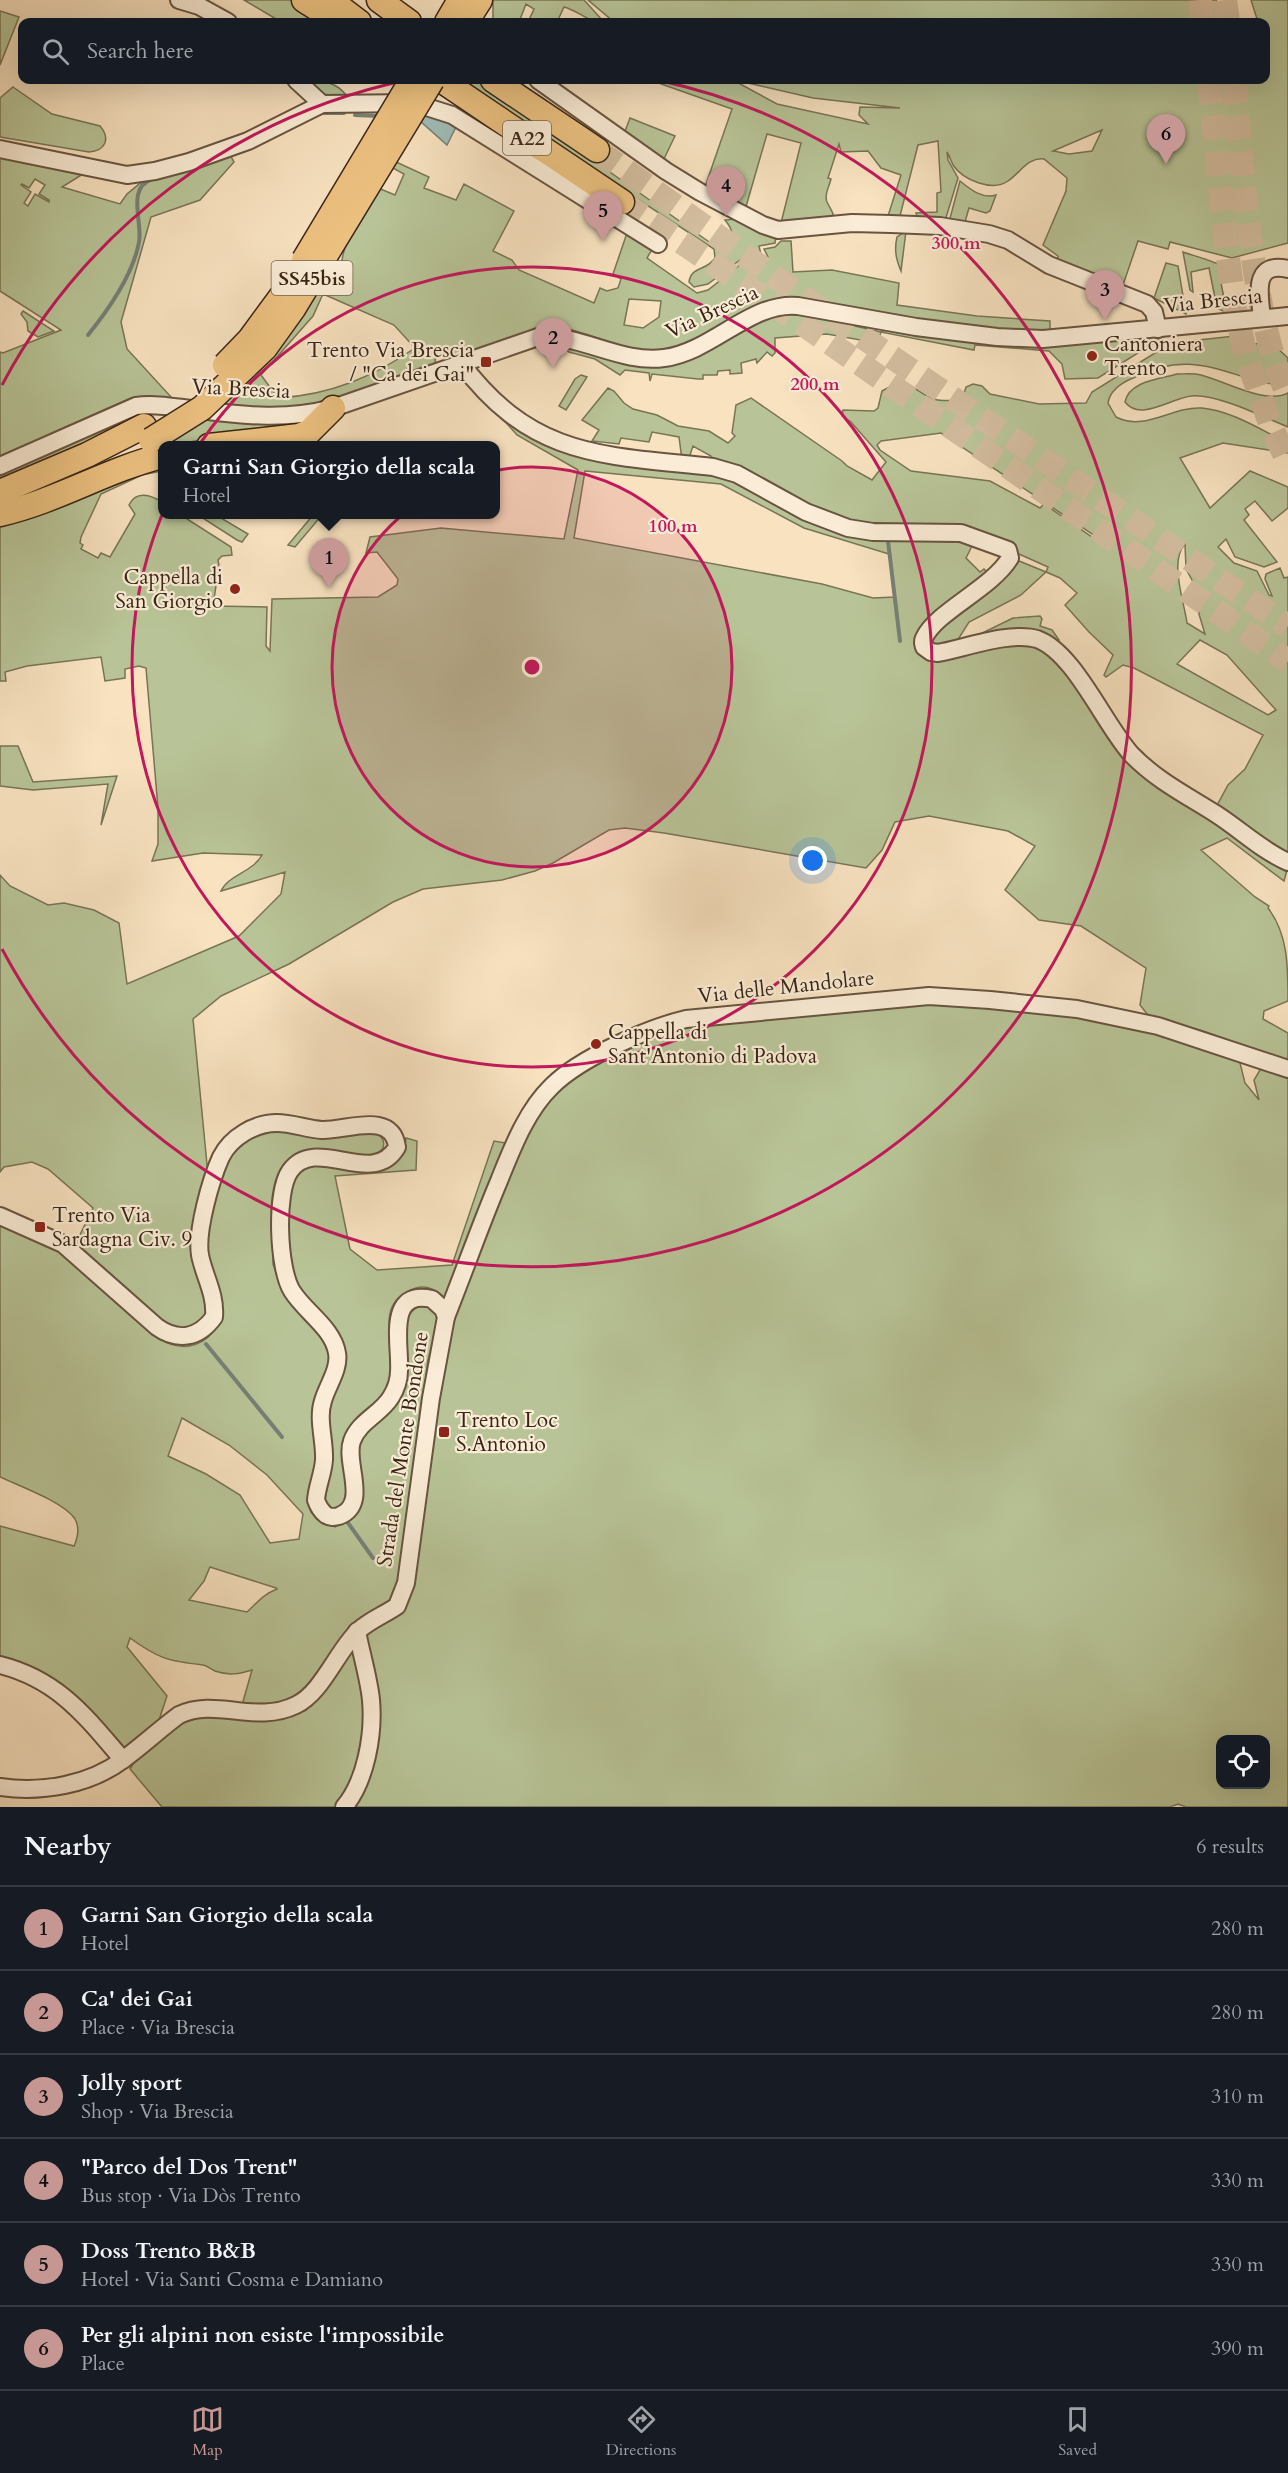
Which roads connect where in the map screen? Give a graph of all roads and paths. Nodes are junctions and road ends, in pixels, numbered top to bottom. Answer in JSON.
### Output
{"nodes":[{"id":1,"x":178,"y":0,"type":"edge"},
{"id":2,"x":304,"y":0,"type":"edge"},
{"id":3,"x":330,"y":0,"type":"edge"},
{"id":4,"x":379,"y":0,"type":"edge"},
{"id":5,"x":460,"y":0,"type":"edge"},
{"id":6,"x":480,"y":0,"type":"edge"},
{"id":7,"x":220,"y":18,"type":"edge"},
{"id":8,"x":333,"y":18,"type":"edge"},
{"id":9,"x":354,"y":18,"type":"edge"},
{"id":10,"x":404,"y":18,"type":"edge"},
{"id":11,"x":449,"y":18,"type":"edge"},
{"id":12,"x":469,"y":18,"type":"edge"},
{"id":13,"x":481,"y":18,"type":"edge"},
{"id":14,"x":300,"y":84,"type":"edge"},
{"id":15,"x":410,"y":84,"type":"edge"},
{"id":16,"x":430,"y":84,"type":"edge"},
{"id":17,"x":447,"y":84,"type":"edge"},
{"id":18,"x":499,"y":84,"type":"edge"},
{"id":19,"x":544,"y":84,"type":"edge"},
{"id":20,"x":322,"y":104,"type":"junction"},
{"id":21,"x":0,"y":149,"type":"edge"},
{"id":22,"x":597,"y":150,"type":"tunnel mouth"},
{"id":23,"x":622,"y":202,"type":"tunnel mouth"},
{"id":24,"x":658,"y":244,"type":"dead end"},
{"id":25,"x":1288,"y":269,"type":"edge"},
{"id":26,"x":1288,"y":316,"type":"edge"},
{"id":27,"x":1262,"y":318,"type":"junction"},
{"id":28,"x":1158,"y":329,"type":"junction"},
{"id":29,"x":461,"y":363,"type":"junction"},
{"id":30,"x":333,"y":408,"type":"junction"},
{"id":31,"x":152,"y":441,"type":"edge"},
{"id":32,"x":254,"y":441,"type":"edge"},
{"id":33,"x":0,"y":466,"type":"edge"},
{"id":34,"x":0,"y":492,"type":"edge"},
{"id":35,"x":0,"y":509,"type":"edge"},
{"id":36,"x":0,"y":514,"type":"edge"},
{"id":37,"x":1288,"y":862,"type":"edge"},
{"id":38,"x":1288,"y":1069,"type":"edge"},
{"id":39,"x":0,"y":1216,"type":"edge"},
{"id":40,"x":446,"y":1317,"type":"junction"},
{"id":41,"x":357,"y":1631,"type":"junction"},
{"id":42,"x":0,"y":1665,"type":"edge"},
{"id":43,"x":123,"y":1760,"type":"junction"},
{"id":44,"x":0,"y":1787,"type":"edge"},
{"id":45,"x":344,"y":1807,"type":"edge"}],
"edges":[{"from":1,"to":7,"type":"street"},
{"from":2,"to":8,"type":"highway"},
{"from":3,"to":9,"type":"highway"},
{"from":4,"to":10,"type":"highway"},
{"from":5,"to":11,"type":"highway"},
{"from":6,"to":12,"type":"highway"},
{"from":6,"to":13,"type":"street"},
{"from":14,"to":20,"type":"street"},
{"from":15,"to":31,"type":"highway","number":"SS45bis","bridge":true},
{"from":16,"to":31,"type":"highway","number":"SS45bis","bridge":true},
{"from":17,"to":23,"type":"highway","number":"A22"},
{"from":18,"to":22,"type":"highway","number":"A22"},
{"from":19,"to":28,"type":"street"},
{"from":20,"to":21,"type":"street"},
{"from":20,"to":24,"type":"street"},
{"from":25,"to":27,"type":"street"},
{"from":26,"to":27,"type":"street","name":"Via Brescia"},
{"from":27,"to":28,"type":"street","name":"Via Brescia"},
{"from":28,"to":29,"type":"street","name":"Via Brescia"},
{"from":29,"to":30,"type":"street","name":"Via Brescia"},
{"from":29,"to":37,"type":"street"},
{"from":30,"to":32,"type":"highway"},
{"from":30,"to":33,"type":"street","name":"Via Brescia"},
{"from":31,"to":34,"type":"highway","number":"SS45bis"},
{"from":31,"to":35,"type":"highway","number":"SS45bis"},
{"from":31,"to":36,"type":"highway"},
{"from":38,"to":40,"type":"street","name":"Via delle Mandolare"},
{"from":39,"to":40,"type":"street","name":"Strada del Monte Bondone"},
{"from":40,"to":41,"type":"street","name":"Strada del Monte Bondone"},
{"from":41,"to":43,"type":"street","name":"Strada del Monte Bondone"},
{"from":41,"to":45,"type":"street"},
{"from":42,"to":43,"type":"street"},
{"from":43,"to":44,"type":"street","name":"Strada del Monte Bondone"}]}
